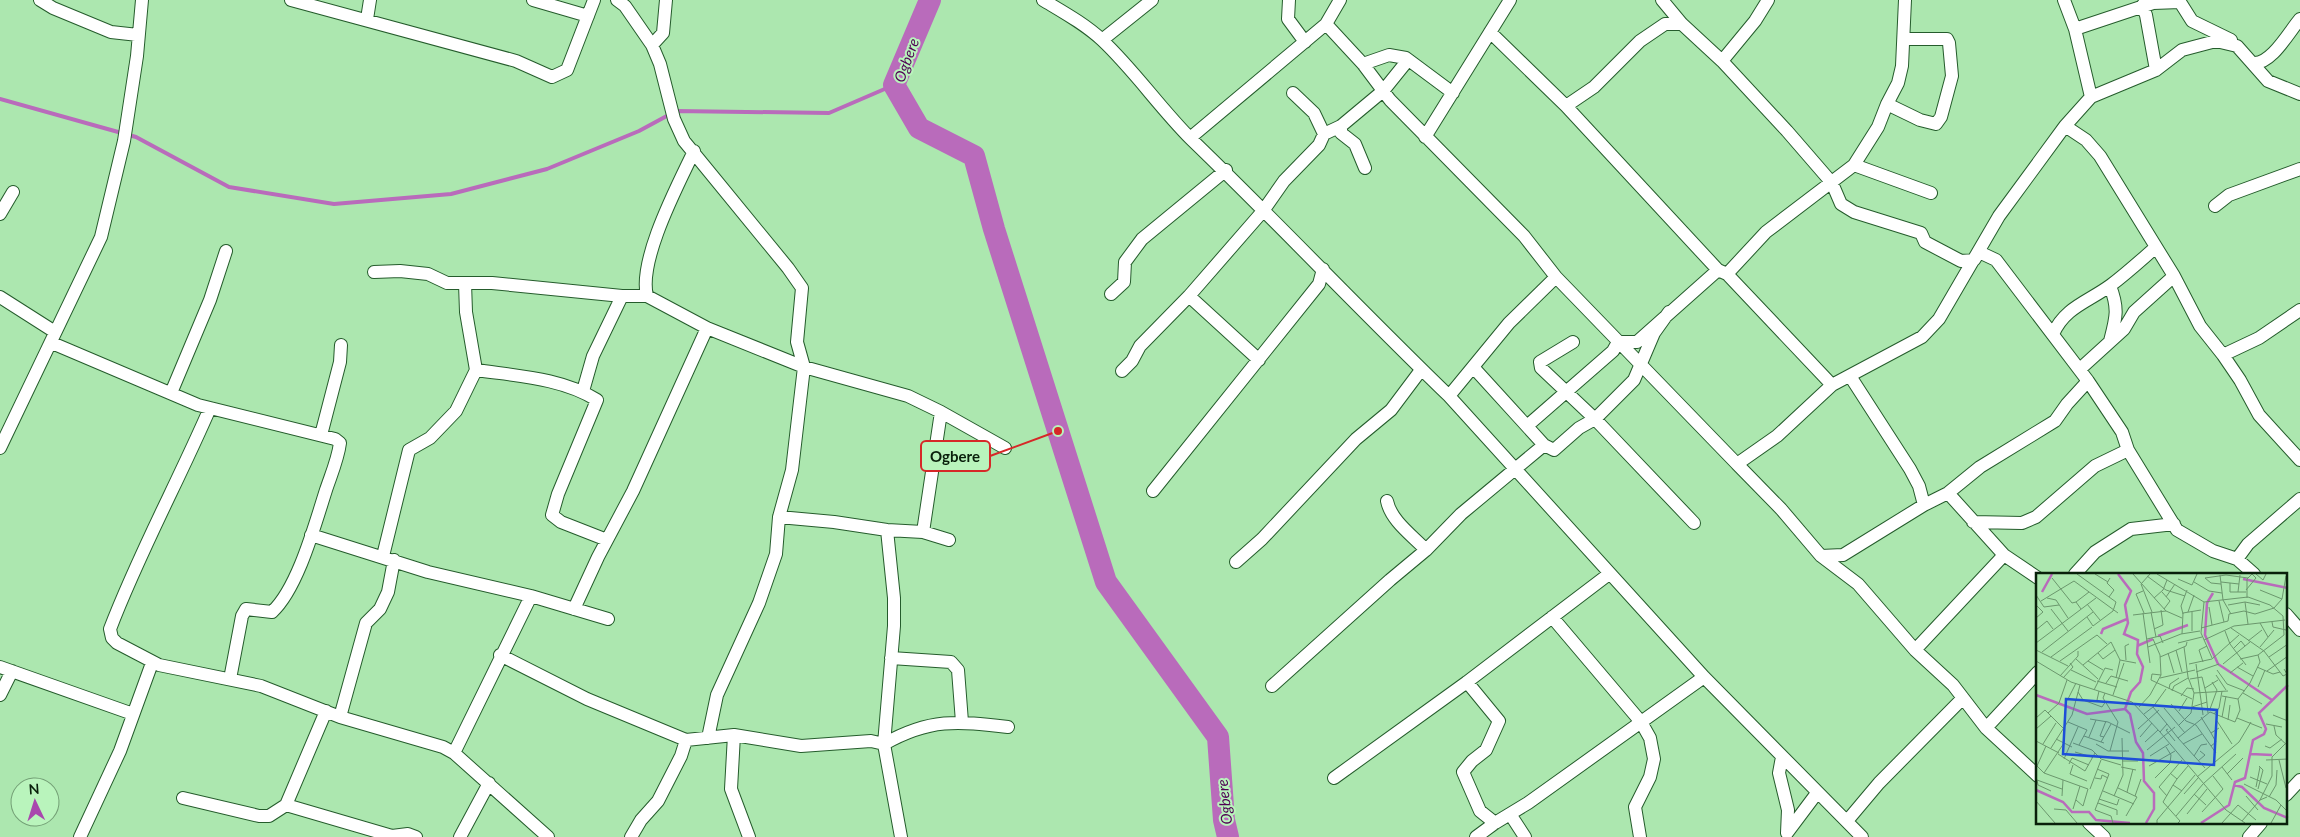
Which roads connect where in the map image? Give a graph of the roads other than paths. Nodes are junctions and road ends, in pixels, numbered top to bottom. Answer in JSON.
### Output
{"nodes":[{"id":1,"x":40,"y":0,"type":"edge"},
{"id":2,"x":142,"y":0,"type":"edge"},
{"id":3,"x":291,"y":0,"type":"edge"},
{"id":4,"x":370,"y":0,"type":"edge"},
{"id":5,"x":532,"y":0,"type":"edge"},
{"id":6,"x":594,"y":0,"type":"edge"},
{"id":7,"x":617,"y":0,"type":"edge"},
{"id":8,"x":666,"y":0,"type":"edge"},
{"id":9,"x":1043,"y":0,"type":"edge"},
{"id":10,"x":1152,"y":0,"type":"edge"},
{"id":11,"x":1289,"y":0,"type":"edge"},
{"id":12,"x":1340,"y":0,"type":"edge"},
{"id":13,"x":1510,"y":0,"type":"edge"},
{"id":14,"x":1662,"y":0,"type":"edge"},
{"id":15,"x":1768,"y":0,"type":"edge"},
{"id":16,"x":1905,"y":0,"type":"edge"},
{"id":17,"x":2064,"y":0,"type":"edge"},
{"id":18,"x":2180,"y":1,"type":"edge"},
{"id":19,"x":2144,"y":3,"type":"edge"},
{"id":20,"x":588,"y":16,"type":"junction"},
{"id":21,"x":368,"y":19,"type":"junction"},
{"id":22,"x":2300,"y":19,"type":"edge"},
{"id":23,"x":1326,"y":24,"type":"junction"},
{"id":24,"x":1682,"y":24,"type":"junction"},
{"id":25,"x":2075,"y":29,"type":"junction"},
{"id":26,"x":1490,"y":32,"type":"junction"},
{"id":27,"x":138,"y":34,"type":"junction"},
{"id":28,"x":1904,"y":39,"type":"junction"},
{"id":29,"x":1102,"y":40,"type":"junction"},
{"id":30,"x":1305,"y":42,"type":"junction"},
{"id":31,"x":652,"y":45,"type":"junction"},
{"id":32,"x":2237,"y":46,"type":"junction"},
{"id":33,"x":1408,"y":60,"type":"junction"},
{"id":34,"x":1722,"y":61,"type":"junction"},
{"id":35,"x":2253,"y":63,"type":"junction"},
{"id":36,"x":1363,"y":64,"type":"junction"},
{"id":37,"x":2156,"y":70,"type":"junction"},
{"id":38,"x":1383,"y":92,"type":"junction"},
{"id":39,"x":1293,"y":93,"type":"dead end"},
{"id":40,"x":1453,"y":93,"type":"junction"},
{"id":41,"x":2300,"y":94,"type":"edge"},
{"id":42,"x":2091,"y":97,"type":"junction"},
{"id":43,"x":1887,"y":104,"type":"junction"},
{"id":44,"x":1566,"y":106,"type":"junction"},
{"id":45,"x":1341,"y":126,"type":"junction"},
{"id":46,"x":2065,"y":126,"type":"junction"},
{"id":47,"x":1324,"y":134,"type":"junction"},
{"id":48,"x":1425,"y":137,"type":"junction"},
{"id":49,"x":1190,"y":138,"type":"junction"},
{"id":50,"x":694,"y":151,"type":"junction"},
{"id":51,"x":1854,"y":165,"type":"junction"},
{"id":52,"x":1365,"y":168,"type":"dead end"},
{"id":53,"x":2300,"y":169,"type":"edge"},
{"id":54,"x":1226,"y":170,"type":"junction"},
{"id":55,"x":1832,"y":183,"type":"junction"},
{"id":56,"x":13,"y":192,"type":"dead end"},
{"id":57,"x":1930,"y":193,"type":"dead end"},
{"id":58,"x":2215,"y":206,"type":"dead end"},
{"id":59,"x":1263,"y":211,"type":"junction"},
{"id":60,"x":0,"y":214,"type":"edge"},
{"id":61,"x":2156,"y":247,"type":"junction"},
{"id":62,"x":226,"y":251,"type":"dead end"},
{"id":63,"x":1979,"y":252,"type":"junction"},
{"id":64,"x":1323,"y":269,"type":"junction"},
{"id":65,"x":374,"y":272,"type":"dead end"},
{"id":66,"x":1722,"y":272,"type":"junction"},
{"id":67,"x":2174,"y":276,"type":"junction"},
{"id":68,"x":1556,"y":277,"type":"junction"},
{"id":69,"x":465,"y":283,"type":"junction"},
{"id":70,"x":2110,"y":286,"type":"junction"},
{"id":71,"x":1111,"y":294,"type":"dead end"},
{"id":72,"x":622,"y":296,"type":"junction"},
{"id":73,"x":647,"y":296,"type":"junction"},
{"id":74,"x":1189,"y":296,"type":"junction"},
{"id":75,"x":0,"y":297,"type":"edge"},
{"id":76,"x":2300,"y":310,"type":"edge"},
{"id":77,"x":1669,"y":312,"type":"junction"},
{"id":78,"x":707,"y":328,"type":"junction"},
{"id":79,"x":2053,"y":334,"type":"junction"},
{"id":80,"x":53,"y":338,"type":"junction"},
{"id":81,"x":1573,"y":342,"type":"dead end"},
{"id":82,"x":1618,"y":342,"type":"junction"},
{"id":83,"x":2110,"y":342,"type":"junction"},
{"id":84,"x":341,"y":345,"type":"dead end"},
{"id":85,"x":2223,"y":355,"type":"junction"},
{"id":86,"x":1259,"y":360,"type":"junction"},
{"id":87,"x":1641,"y":364,"type":"junction"},
{"id":88,"x":804,"y":367,"type":"junction"},
{"id":89,"x":1473,"y":367,"type":"junction"},
{"id":90,"x":2080,"y":369,"type":"junction"},
{"id":91,"x":476,"y":370,"type":"junction"},
{"id":92,"x":1421,"y":370,"type":"junction"},
{"id":93,"x":1122,"y":371,"type":"dead end"},
{"id":94,"x":1850,"y":376,"type":"junction"},
{"id":95,"x":2088,"y":381,"type":"junction"},
{"id":96,"x":1832,"y":385,"type":"junction"},
{"id":97,"x":583,"y":391,"type":"junction"},
{"id":98,"x":1565,"y":392,"type":"junction"},
{"id":99,"x":171,"y":393,"type":"junction"},
{"id":100,"x":1449,"y":396,"type":"junction"},
{"id":101,"x":210,"y":408,"type":"junction"},
{"id":102,"x":941,"y":412,"type":"junction"},
{"id":103,"x":1595,"y":419,"type":"junction"},
{"id":104,"x":1527,"y":426,"type":"junction"},
{"id":105,"x":321,"y":435,"type":"junction"},
{"id":106,"x":1544,"y":444,"type":"junction"},
{"id":107,"x":0,"y":448,"type":"edge"},
{"id":108,"x":1005,"y":448,"type":"dead end"},
{"id":109,"x":2128,"y":450,"type":"junction"},
{"id":110,"x":2300,"y":460,"type":"edge"},
{"id":111,"x":1737,"y":464,"type":"junction"},
{"id":112,"x":1515,"y":468,"type":"junction"},
{"id":113,"x":1153,"y":491,"type":"dead end"},
{"id":114,"x":1948,"y":493,"type":"junction"},
{"id":115,"x":2300,"y":499,"type":"edge"},
{"id":116,"x":1387,"y":501,"type":"dead end"},
{"id":117,"x":1924,"y":504,"type":"junction"},
{"id":118,"x":779,"y":517,"type":"junction"},
{"id":119,"x":1973,"y":522,"type":"junction"},
{"id":120,"x":1694,"y":523,"type":"dead end"},
{"id":121,"x":2174,"y":524,"type":"junction"},
{"id":122,"x":887,"y":530,"type":"junction"},
{"id":123,"x":923,"y":532,"type":"junction"},
{"id":124,"x":311,"y":535,"type":"junction"},
{"id":125,"x":607,"y":540,"type":"junction"},
{"id":126,"x":949,"y":540,"type":"dead end"},
{"id":127,"x":1426,"y":550,"type":"junction"},
{"id":128,"x":2004,"y":555,"type":"junction"},
{"id":129,"x":1821,"y":556,"type":"junction"},
{"id":130,"x":389,"y":558,"type":"junction"},
{"id":131,"x":2237,"y":558,"type":"junction"},
{"id":132,"x":1236,"y":562,"type":"dead end"},
{"id":133,"x":2076,"y":573,"type":"edge"},
{"id":134,"x":2253,"y":573,"type":"edge"},
{"id":135,"x":1609,"y":574,"type":"junction"},
{"id":136,"x":2036,"y":577,"type":"edge"},
{"id":137,"x":531,"y":596,"type":"junction"},
{"id":138,"x":574,"y":609,"type":"junction"},
{"id":139,"x":2288,"y":616,"type":"edge"},
{"id":140,"x":1552,"y":617,"type":"junction"},
{"id":141,"x":608,"y":619,"type":"dead end"},
{"id":142,"x":2300,"y":630,"type":"edge"},
{"id":143,"x":1915,"y":650,"type":"junction"},
{"id":144,"x":500,"y":655,"type":"junction"},
{"id":145,"x":891,"y":658,"type":"junction"},
{"id":146,"x":152,"y":663,"type":"junction"},
{"id":147,"x":6,"y":669,"type":"edge"},
{"id":148,"x":2036,"y":674,"type":"edge"},
{"id":149,"x":1704,"y":677,"type":"junction"},
{"id":150,"x":230,"y":679,"type":"junction"},
{"id":151,"x":1467,"y":682,"type":"junction"},
{"id":152,"x":1272,"y":686,"type":"dead end"},
{"id":153,"x":0,"y":695,"type":"edge"},
{"id":154,"x":1962,"y":699,"type":"junction"},
{"id":155,"x":326,"y":711,"type":"junction"},
{"id":156,"x":133,"y":714,"type":"junction"},
{"id":157,"x":340,"y":717,"type":"junction"},
{"id":158,"x":962,"y":722,"type":"junction"},
{"id":159,"x":1641,"y":722,"type":"junction"},
{"id":160,"x":1008,"y":727,"type":"dead end"},
{"id":161,"x":1986,"y":728,"type":"junction"},
{"id":162,"x":734,"y":735,"type":"junction"},
{"id":163,"x":708,"y":738,"type":"junction"},
{"id":164,"x":686,"y":740,"type":"junction"},
{"id":165,"x":884,"y":744,"type":"junction"},
{"id":166,"x":454,"y":753,"type":"junction"},
{"id":167,"x":1782,"y":757,"type":"junction"},
{"id":168,"x":2036,"y":774,"type":"edge"},
{"id":169,"x":1334,"y":778,"type":"dead end"},
{"id":170,"x":2300,"y":780,"type":"edge"},
{"id":171,"x":489,"y":783,"type":"junction"},
{"id":172,"x":1817,"y":793,"type":"junction"},
{"id":173,"x":2288,"y":793,"type":"edge"},
{"id":174,"x":183,"y":798,"type":"dead end"},
{"id":175,"x":286,"y":805,"type":"junction"},
{"id":176,"x":1510,"y":814,"type":"junction"},
{"id":177,"x":1847,"y":821,"type":"junction"},
{"id":178,"x":1494,"y":823,"type":"junction"},
{"id":179,"x":2090,"y":824,"type":"edge"},
{"id":180,"x":2260,"y":824,"type":"edge"},
{"id":181,"x":1786,"y":835,"type":"edge"},
{"id":182,"x":80,"y":837,"type":"edge"},
{"id":183,"x":416,"y":837,"type":"edge"},
{"id":184,"x":460,"y":837,"type":"edge"},
{"id":185,"x":548,"y":837,"type":"edge"},
{"id":186,"x":630,"y":837,"type":"edge"},
{"id":187,"x":749,"y":837,"type":"edge"},
{"id":188,"x":901,"y":837,"type":"edge"},
{"id":189,"x":1476,"y":837,"type":"edge"},
{"id":190,"x":1525,"y":837,"type":"edge"},
{"id":191,"x":1640,"y":837,"type":"edge"},
{"id":192,"x":1862,"y":837,"type":"edge"},
{"id":193,"x":2104,"y":837,"type":"edge"},
{"id":194,"x":2249,"y":837,"type":"edge"}],
"edges":[{"from":1,"to":27,"type":"street"},
{"from":2,"to":27,"type":"street"},
{"from":3,"to":21,"type":"street"},
{"from":4,"to":21,"type":"street"},
{"from":5,"to":20,"type":"street"},
{"from":6,"to":20,"type":"street"},
{"from":7,"to":31,"type":"street"},
{"from":8,"to":31,"type":"street"},
{"from":9,"to":29,"type":"street"},
{"from":10,"to":29,"type":"street"},
{"from":11,"to":30,"type":"street"},
{"from":12,"to":23,"type":"street"},
{"from":13,"to":26,"type":"street"},
{"from":14,"to":24,"type":"street"},
{"from":15,"to":34,"type":"street"},
{"from":16,"to":28,"type":"street"},
{"from":17,"to":25,"type":"street"},
{"from":18,"to":19,"type":"street"},
{"from":18,"to":32,"type":"street"},
{"from":19,"to":25,"type":"street"},
{"from":19,"to":37,"type":"street"},
{"from":20,"to":21,"type":"street"},
{"from":22,"to":35,"type":"street"},
{"from":23,"to":30,"type":"street"},
{"from":23,"to":36,"type":"street"},
{"from":24,"to":34,"type":"street"},
{"from":24,"to":44,"type":"street"},
{"from":25,"to":42,"type":"street"},
{"from":26,"to":40,"type":"street"},
{"from":26,"to":44,"type":"street"},
{"from":27,"to":80,"type":"street"},
{"from":28,"to":43,"type":"street"},
{"from":28,"to":43,"type":"street"},
{"from":29,"to":49,"type":"street"},
{"from":30,"to":49,"type":"street"},
{"from":31,"to":50,"type":"street"},
{"from":32,"to":35,"type":"street"},
{"from":32,"to":37,"type":"street"},
{"from":33,"to":36,"type":"street"},
{"from":33,"to":38,"type":"street"},
{"from":33,"to":40,"type":"street"},
{"from":34,"to":55,"type":"street"},
{"from":35,"to":41,"type":"street"},
{"from":36,"to":38,"type":"street"},
{"from":37,"to":42,"type":"street"},
{"from":38,"to":45,"type":"street"},
{"from":38,"to":48,"type":"street"},
{"from":39,"to":47,"type":"street"},
{"from":40,"to":48,"type":"street"},
{"from":42,"to":46,"type":"street"},
{"from":43,"to":51,"type":"street"},
{"from":44,"to":66,"type":"street"},
{"from":45,"to":47,"type":"street"},
{"from":45,"to":52,"type":"street"},
{"from":46,"to":61,"type":"street"},
{"from":46,"to":63,"type":"street"},
{"from":47,"to":59,"type":"street"},
{"from":48,"to":68,"type":"street"},
{"from":49,"to":54,"type":"street"},
{"from":50,"to":73,"type":"street"},
{"from":50,"to":88,"type":"street"},
{"from":51,"to":55,"type":"street"},
{"from":51,"to":57,"type":"street"},
{"from":53,"to":58,"type":"street"},
{"from":54,"to":59,"type":"street"},
{"from":54,"to":71,"type":"street"},
{"from":55,"to":63,"type":"street"},
{"from":55,"to":66,"type":"street"},
{"from":56,"to":60,"type":"street"},
{"from":59,"to":64,"type":"street"},
{"from":59,"to":74,"type":"street"},
{"from":61,"to":67,"type":"street"},
{"from":61,"to":70,"type":"street"},
{"from":62,"to":99,"type":"street"},
{"from":63,"to":79,"type":"street"},
{"from":63,"to":94,"type":"street"},
{"from":64,"to":86,"type":"street"},
{"from":64,"to":92,"type":"street"},
{"from":65,"to":69,"type":"street"},
{"from":66,"to":77,"type":"street"},
{"from":66,"to":96,"type":"street"},
{"from":67,"to":83,"type":"street"},
{"from":67,"to":85,"type":"street"},
{"from":68,"to":82,"type":"street"},
{"from":68,"to":89,"type":"street"},
{"from":69,"to":72,"type":"street"},
{"from":69,"to":91,"type":"street"},
{"from":70,"to":79,"type":"street"},
{"from":70,"to":83,"type":"street"},
{"from":72,"to":73,"type":"street"},
{"from":72,"to":97,"type":"street"},
{"from":73,"to":78,"type":"street"},
{"from":74,"to":86,"type":"street"},
{"from":74,"to":93,"type":"street"},
{"from":75,"to":80,"type":"street"},
{"from":76,"to":85,"type":"street"},
{"from":77,"to":82,"type":"street"},
{"from":77,"to":87,"type":"street"},
{"from":78,"to":88,"type":"street"},
{"from":78,"to":125,"type":"street"},
{"from":79,"to":90,"type":"street"},
{"from":80,"to":99,"type":"street"},
{"from":80,"to":107,"type":"street"},
{"from":81,"to":98,"type":"street"},
{"from":82,"to":87,"type":"street"},
{"from":82,"to":98,"type":"street"},
{"from":83,"to":90,"type":"street"},
{"from":84,"to":105,"type":"street"},
{"from":85,"to":110,"type":"street"},
{"from":86,"to":113,"type":"street"},
{"from":87,"to":103,"type":"street"},
{"from":87,"to":111,"type":"street"},
{"from":88,"to":102,"type":"street"},
{"from":88,"to":118,"type":"street"},
{"from":89,"to":100,"type":"street"},
{"from":89,"to":104,"type":"street"},
{"from":90,"to":95,"type":"street"},
{"from":91,"to":97,"type":"street"},
{"from":91,"to":130,"type":"street"},
{"from":92,"to":100,"type":"street"},
{"from":92,"to":132,"type":"street"},
{"from":94,"to":96,"type":"street"},
{"from":94,"to":117,"type":"street"},
{"from":95,"to":109,"type":"street"},
{"from":95,"to":114,"type":"street"},
{"from":96,"to":111,"type":"street"},
{"from":97,"to":125,"type":"street"},
{"from":98,"to":103,"type":"street"},
{"from":98,"to":104,"type":"street"},
{"from":99,"to":101,"type":"street"},
{"from":100,"to":112,"type":"street"},
{"from":101,"to":105,"type":"street"},
{"from":101,"to":146,"type":"street"},
{"from":102,"to":108,"type":"street"},
{"from":102,"to":123,"type":"street"},
{"from":103,"to":106,"type":"street"},
{"from":103,"to":120,"type":"street"},
{"from":104,"to":106,"type":"street"},
{"from":105,"to":124,"type":"street"},
{"from":106,"to":112,"type":"street"},
{"from":109,"to":119,"type":"street"},
{"from":109,"to":121,"type":"street"},
{"from":111,"to":129,"type":"street"},
{"from":112,"to":127,"type":"street"},
{"from":112,"to":135,"type":"street"},
{"from":114,"to":117,"type":"street"},
{"from":114,"to":119,"type":"street"},
{"from":115,"to":131,"type":"street"},
{"from":116,"to":127,"type":"street"},
{"from":117,"to":129,"type":"street"},
{"from":118,"to":122,"type":"street"},
{"from":118,"to":163,"type":"street"},
{"from":119,"to":128,"type":"street"},
{"from":121,"to":131,"type":"street"},
{"from":121,"to":133,"type":"street"},
{"from":122,"to":123,"type":"street"},
{"from":122,"to":145,"type":"street"},
{"from":123,"to":126,"type":"street"},
{"from":124,"to":130,"type":"street"},
{"from":124,"to":150,"type":"street"},
{"from":125,"to":138,"type":"street"},
{"from":127,"to":152,"type":"street"},
{"from":128,"to":136,"type":"street"},
{"from":128,"to":143,"type":"street"},
{"from":129,"to":143,"type":"street"},
{"from":130,"to":137,"type":"street"},
{"from":130,"to":157,"type":"street"},
{"from":131,"to":134,"type":"street"},
{"from":135,"to":140,"type":"street"},
{"from":135,"to":149,"type":"street"},
{"from":137,"to":138,"type":"street"},
{"from":137,"to":144,"type":"street"},
{"from":138,"to":141,"type":"street"},
{"from":139,"to":142,"type":"street"},
{"from":140,"to":151,"type":"street"},
{"from":140,"to":159,"type":"street"},
{"from":143,"to":154,"type":"street"},
{"from":144,"to":164,"type":"street"},
{"from":144,"to":166,"type":"street"},
{"from":145,"to":158,"type":"street"},
{"from":145,"to":165,"type":"street"},
{"from":146,"to":150,"type":"street"},
{"from":146,"to":156,"type":"street"},
{"from":147,"to":153,"type":"street"},
{"from":147,"to":156,"type":"street"},
{"from":148,"to":161,"type":"street"},
{"from":149,"to":159,"type":"street"},
{"from":149,"to":167,"type":"street"},
{"from":150,"to":155,"type":"street"},
{"from":151,"to":169,"type":"street"},
{"from":151,"to":178,"type":"street"},
{"from":154,"to":161,"type":"street"},
{"from":154,"to":177,"type":"street"},
{"from":155,"to":157,"type":"street"},
{"from":155,"to":175,"type":"street"},
{"from":156,"to":182,"type":"street"},
{"from":157,"to":166,"type":"street"},
{"from":158,"to":160,"type":"street"},
{"from":158,"to":165,"type":"street"},
{"from":159,"to":176,"type":"street"},
{"from":159,"to":191,"type":"street"},
{"from":161,"to":168,"type":"street"},
{"from":162,"to":163,"type":"street"},
{"from":162,"to":165,"type":"street"},
{"from":162,"to":187,"type":"street"},
{"from":163,"to":164,"type":"street"},
{"from":164,"to":186,"type":"street"},
{"from":165,"to":188,"type":"street"},
{"from":166,"to":171,"type":"street"},
{"from":167,"to":172,"type":"street"},
{"from":167,"to":181,"type":"street"},
{"from":170,"to":173,"type":"street"},
{"from":171,"to":184,"type":"street"},
{"from":171,"to":185,"type":"street"},
{"from":172,"to":177,"type":"street"},
{"from":172,"to":181,"type":"street"},
{"from":174,"to":175,"type":"street"},
{"from":175,"to":183,"type":"street"},
{"from":176,"to":178,"type":"street"},
{"from":176,"to":190,"type":"street"},
{"from":177,"to":192,"type":"street"},
{"from":178,"to":189,"type":"street"},
{"from":179,"to":193,"type":"street"},
{"from":180,"to":194,"type":"street"}]}
